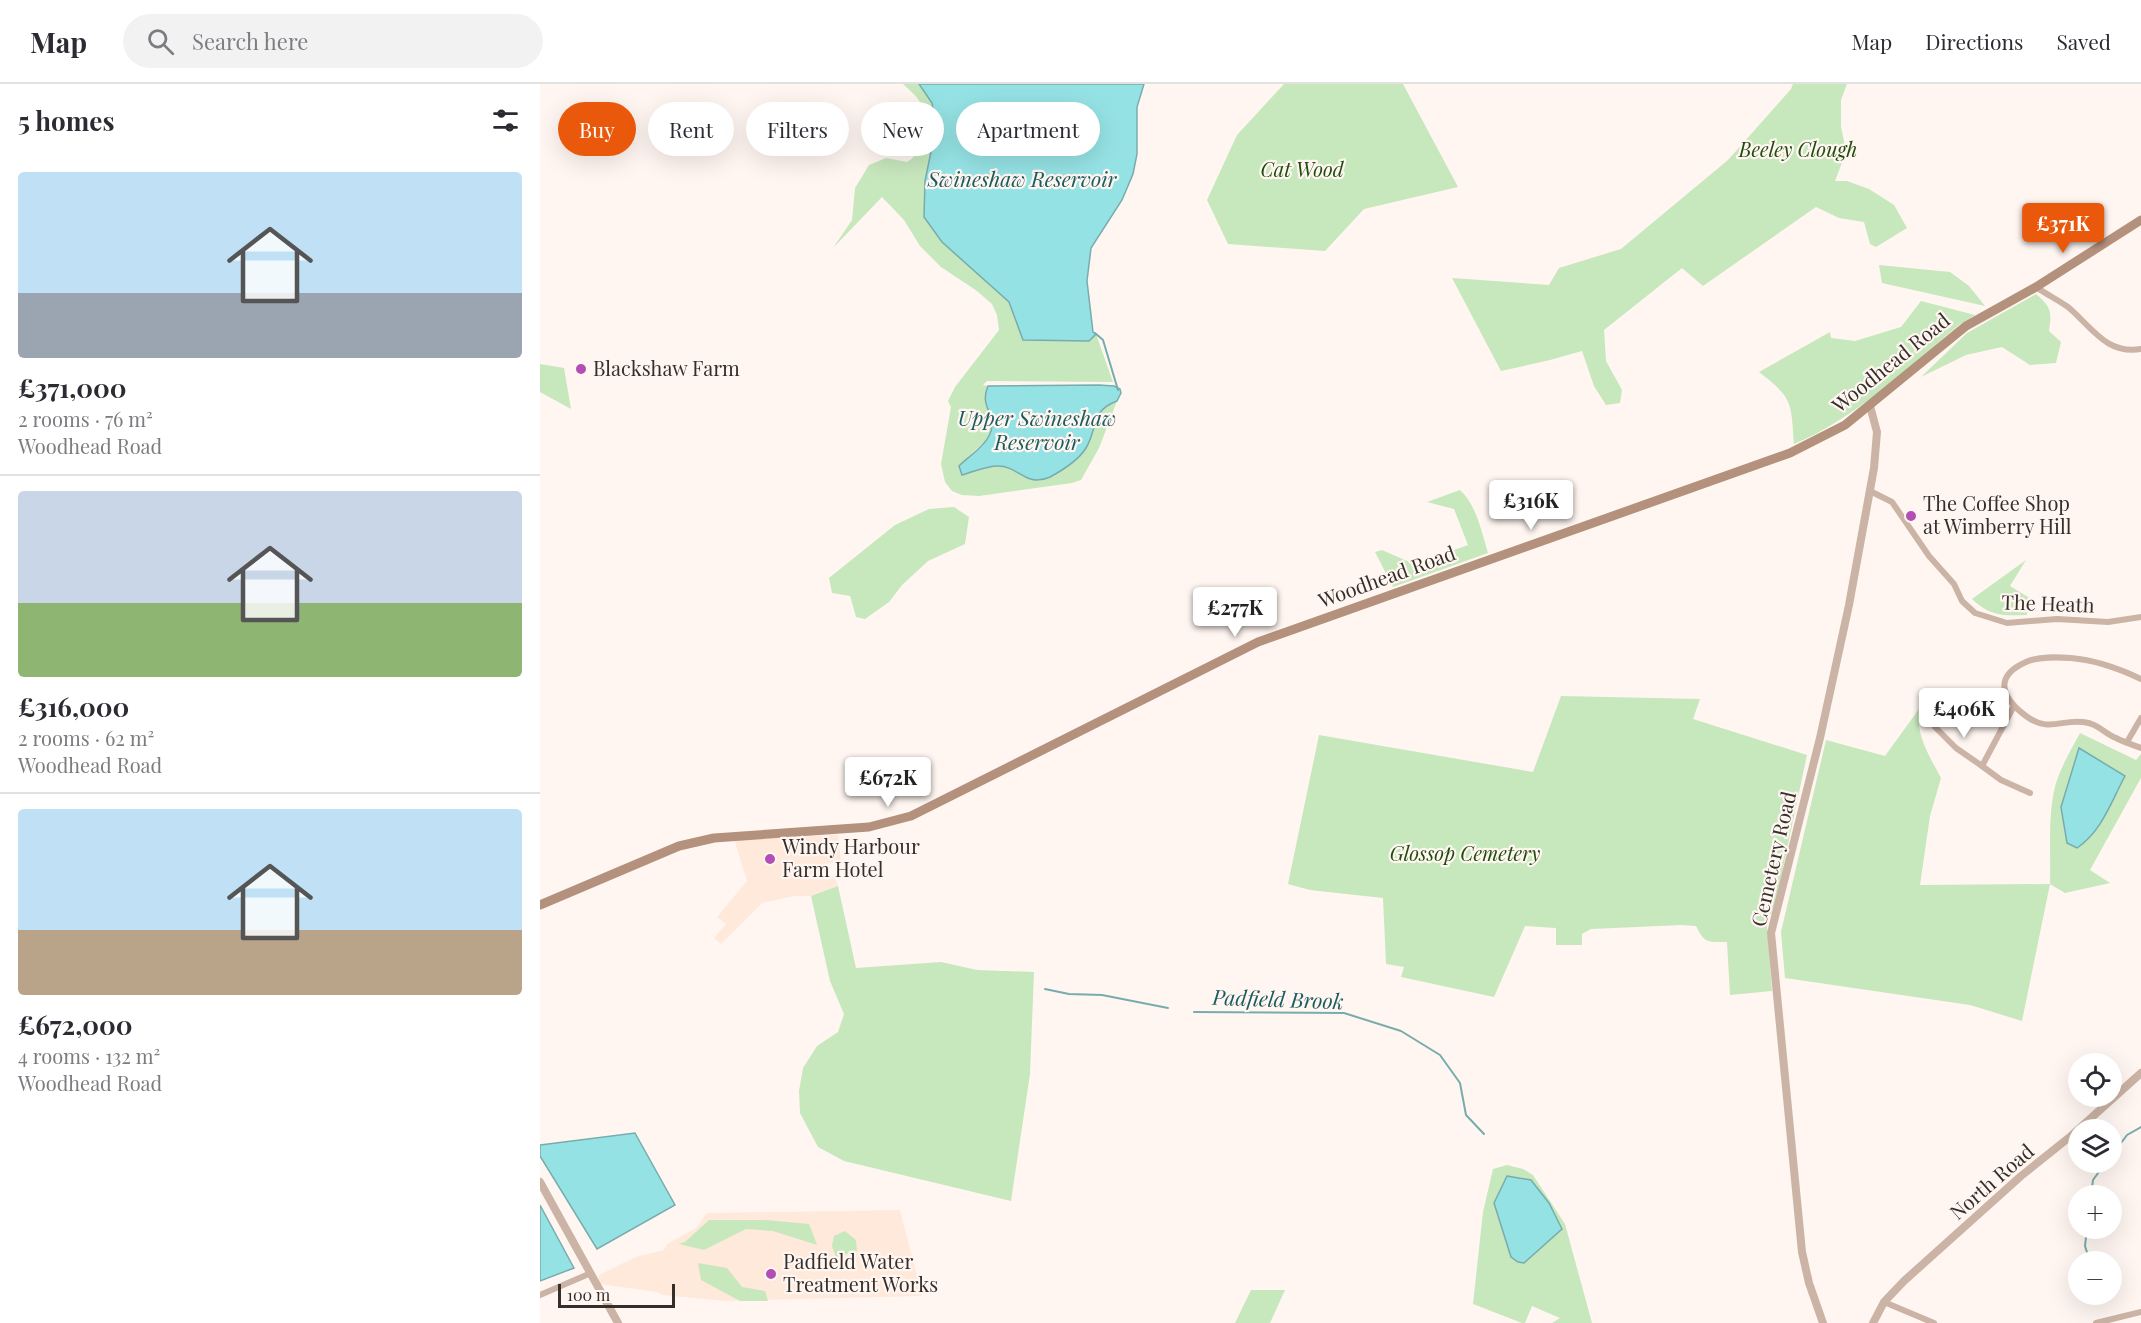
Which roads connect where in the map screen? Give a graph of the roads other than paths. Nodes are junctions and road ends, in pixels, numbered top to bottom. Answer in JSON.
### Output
{"nodes":[{"id":1,"x":2141,"y":220,"type":"edge"},
{"id":2,"x":2036,"y":287,"type":"junction"},
{"id":3,"x":2141,"y":349,"type":"edge"},
{"id":4,"x":1870,"y":406,"type":"junction"},
{"id":5,"x":1870,"y":491,"type":"junction"},
{"id":6,"x":2141,"y":617,"type":"edge"},
{"id":7,"x":2141,"y":679,"type":"edge"},
{"id":8,"x":2014,"y":706,"type":"junction"},
{"id":9,"x":2141,"y":718,"type":"edge"},
{"id":10,"x":1935,"y":727,"type":"dead end"},
{"id":11,"x":2127,"y":742,"type":"junction"},
{"id":12,"x":2141,"y":748,"type":"edge"},
{"id":13,"x":1982,"y":766,"type":"junction"},
{"id":14,"x":2030,"y":793,"type":"dead end"},
{"id":15,"x":540,"y":904,"type":"edge"},
{"id":16,"x":2141,"y":1073,"type":"edge"},
{"id":17,"x":540,"y":1182,"type":"edge"},
{"id":18,"x":591,"y":1273,"type":"junction"},
{"id":19,"x":540,"y":1295,"type":"edge"},
{"id":20,"x":1884,"y":1302,"type":"junction"},
{"id":21,"x":2141,"y":1312,"type":"edge"},
{"id":22,"x":618,"y":1323,"type":"edge"},
{"id":23,"x":1823,"y":1323,"type":"edge"},
{"id":24,"x":1873,"y":1323,"type":"edge"},
{"id":25,"x":1934,"y":1323,"type":"edge"},
{"id":26,"x":2096,"y":1323,"type":"edge"}],
"edges":[{"from":1,"to":2,"type":"main road","name":"Woodhead Road"},
{"from":2,"to":3,"type":"street"},
{"from":2,"to":4,"type":"main road","name":"Woodhead Road"},
{"from":4,"to":5,"type":"street","name":"Cemetery Road"},
{"from":4,"to":15,"type":"main road","name":"Woodhead Road"},
{"from":5,"to":6,"type":"street","name":"The Heath"},
{"from":5,"to":23,"type":"street","name":"Cemetery Road"},
{"from":7,"to":8,"type":"street"},
{"from":8,"to":11,"type":"street"},
{"from":8,"to":13,"type":"street"},
{"from":9,"to":11,"type":"street"},
{"from":10,"to":13,"type":"street"},
{"from":11,"to":12,"type":"street"},
{"from":13,"to":14,"type":"street"},
{"from":16,"to":20,"type":"street","name":"North Road"},
{"from":17,"to":18,"type":"street"},
{"from":18,"to":19,"type":"street"},
{"from":18,"to":22,"type":"street"},
{"from":20,"to":24,"type":"street","name":"North Road"},
{"from":20,"to":25,"type":"street"},
{"from":21,"to":26,"type":"street"}]}
